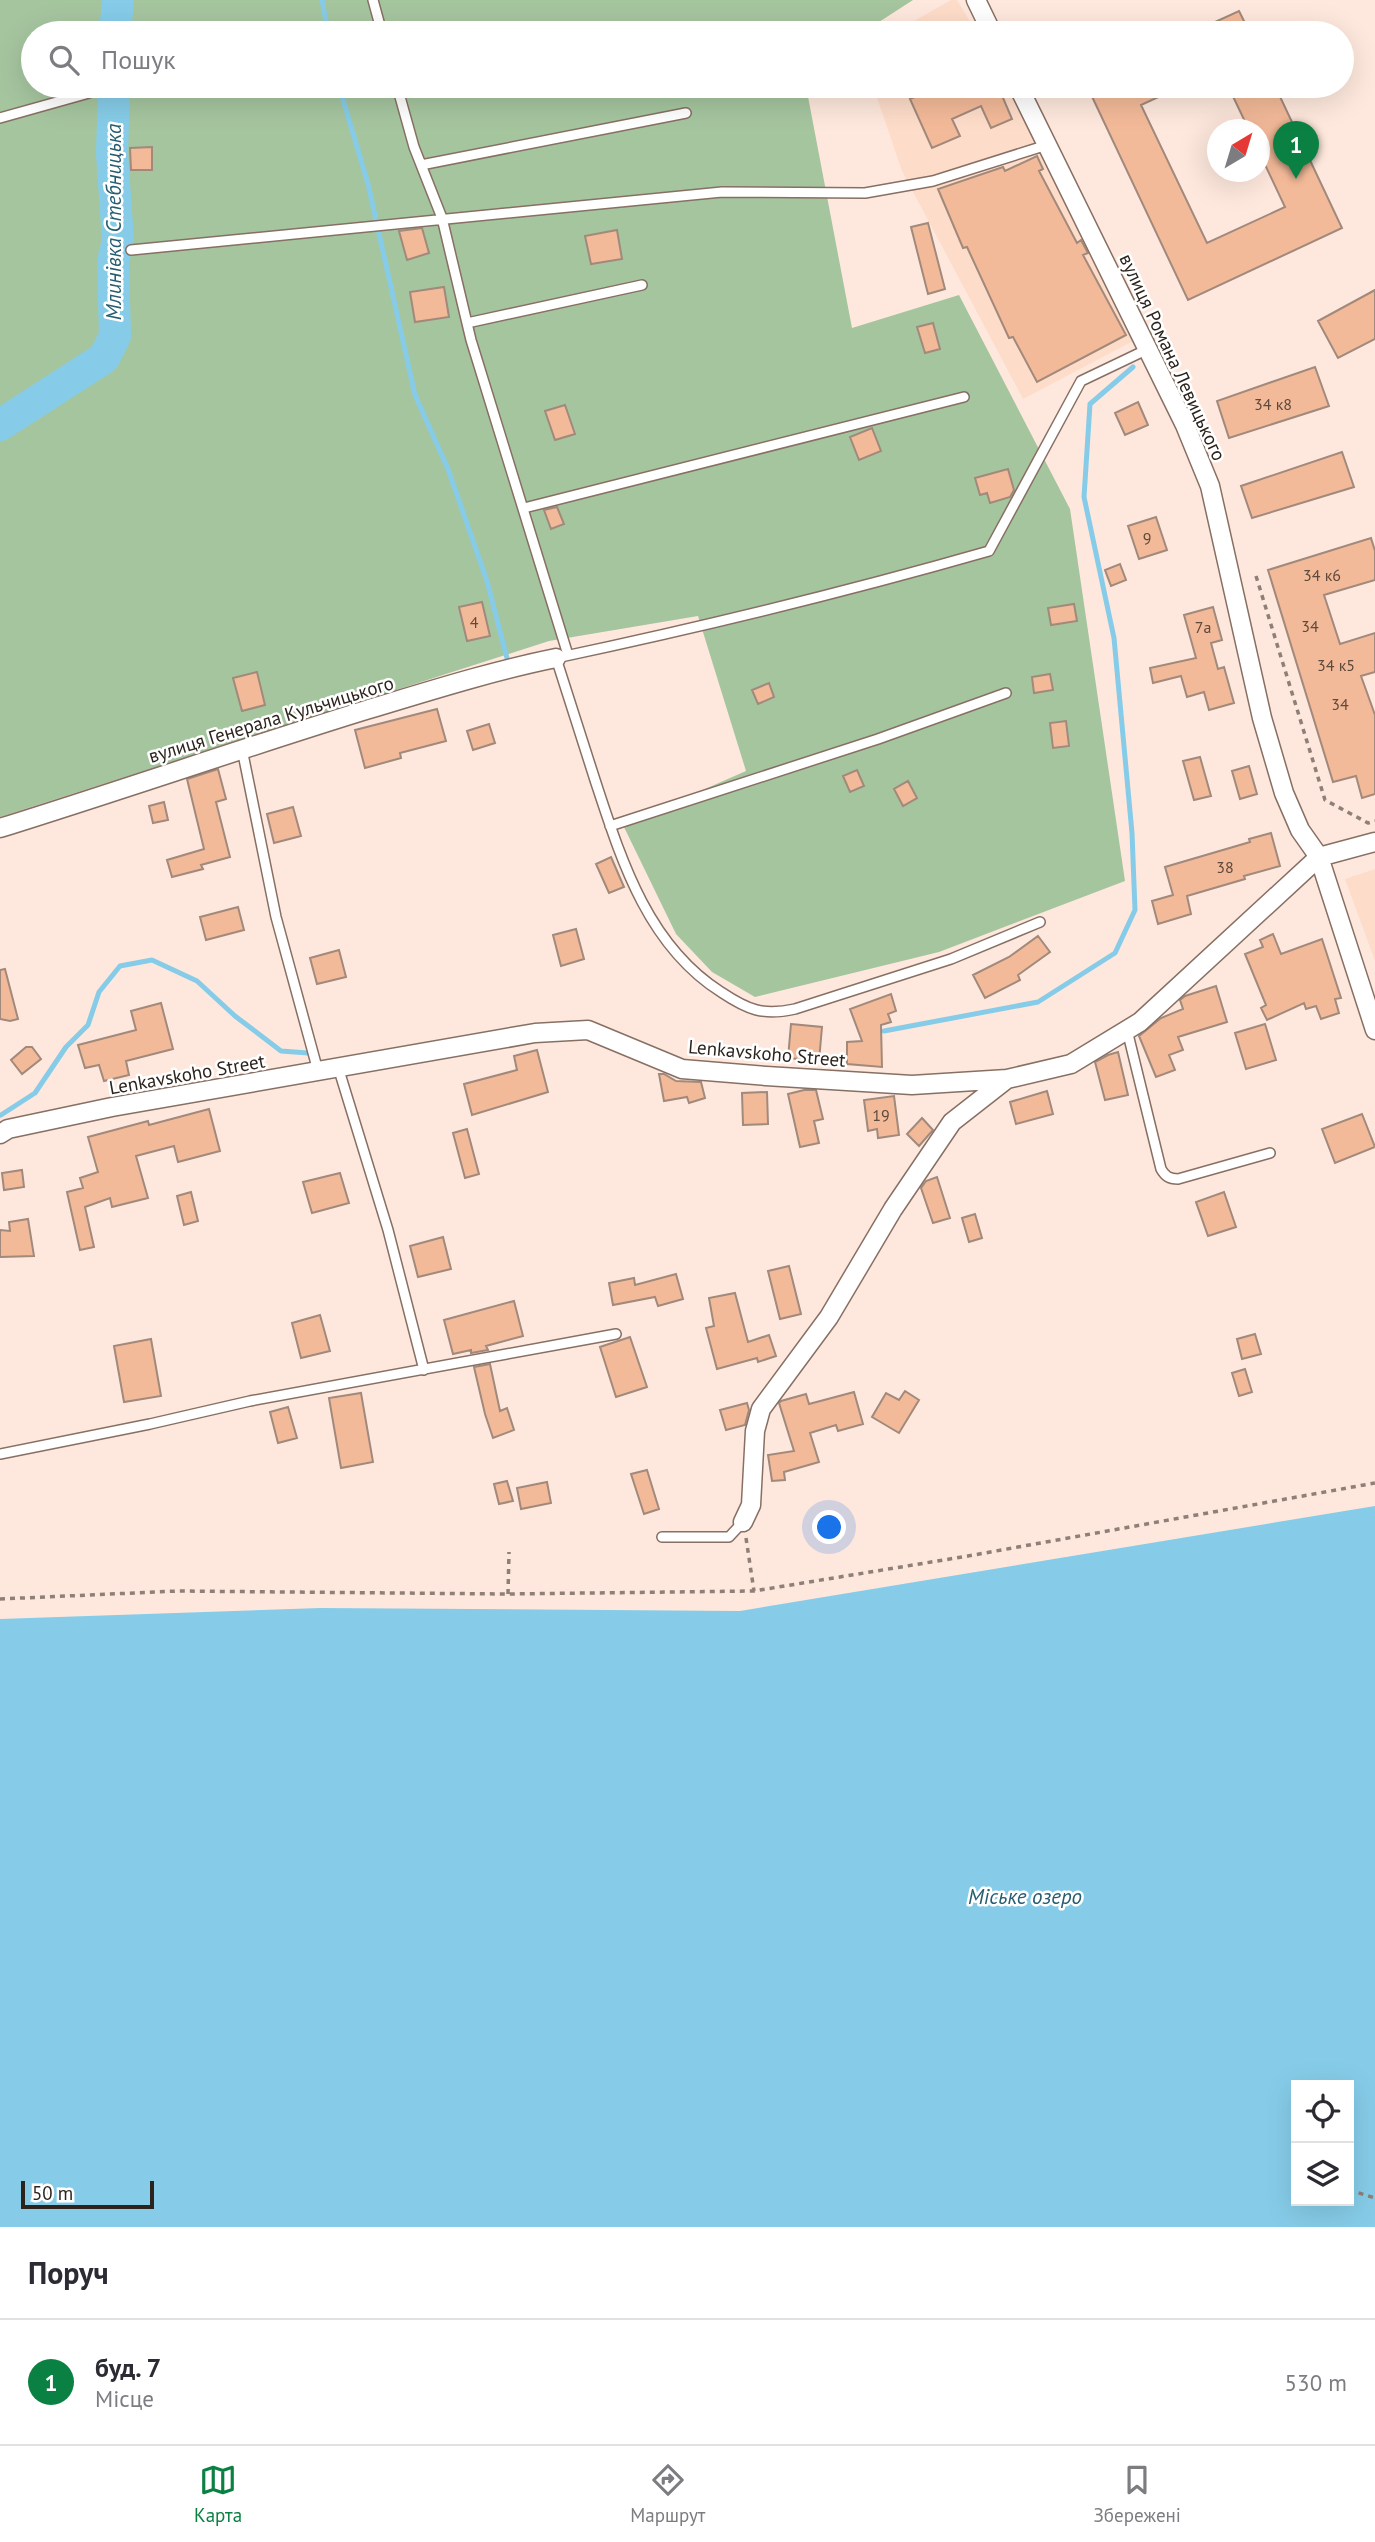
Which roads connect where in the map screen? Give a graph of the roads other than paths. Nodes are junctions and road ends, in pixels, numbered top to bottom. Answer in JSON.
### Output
{"nodes":[{"id":1,"x":373,"y":0,"type":"edge"},
{"id":2,"x":976,"y":0,"type":"edge"},
{"id":3,"x":379,"y":21,"type":"edge"},
{"id":4,"x":986,"y":21,"type":"edge"},
{"id":5,"x":71,"y":98,"type":"edge"},
{"id":6,"x":401,"y":98,"type":"edge"},
{"id":7,"x":1024,"y":98,"type":"edge"},
{"id":8,"x":685,"y":113,"type":"dead end"},
{"id":9,"x":0,"y":118,"type":"edge"},
{"id":10,"x":1047,"y":145,"type":"junction"},
{"id":11,"x":421,"y":165,"type":"junction"},
{"id":12,"x":442,"y":218,"type":"junction"},
{"id":13,"x":131,"y":250,"type":"dead end"},
{"id":14,"x":642,"y":285,"type":"dead end"},
{"id":15,"x":467,"y":323,"type":"junction"},
{"id":16,"x":1148,"y":349,"type":"junction"},
{"id":17,"x":964,"y":397,"type":"dead end"},
{"id":18,"x":524,"y":508,"type":"junction"},
{"id":19,"x":562,"y":657,"type":"junction"},
{"id":20,"x":1006,"y":693,"type":"dead end"},
{"id":21,"x":242,"y":748,"type":"junction"},
{"id":22,"x":610,"y":826,"type":"junction"},
{"id":23,"x":0,"y":828,"type":"edge"},
{"id":24,"x":1375,"y":842,"type":"edge"},
{"id":25,"x":1319,"y":857,"type":"junction"},
{"id":26,"x":1040,"y":922,"type":"dead end"},
{"id":27,"x":1127,"y":1030,"type":"junction"},
{"id":28,"x":1375,"y":1030,"type":"edge"},
{"id":29,"x":338,"y":1068,"type":"junction"},
{"id":30,"x":318,"y":1073,"type":"junction"},
{"id":31,"x":1007,"y":1079,"type":"junction"},
{"id":32,"x":3,"y":1129,"type":"edge"},
{"id":33,"x":1270,"y":1153,"type":"dead end"},
{"id":34,"x":616,"y":1334,"type":"dead end"},
{"id":35,"x":424,"y":1370,"type":"junction"},
{"id":36,"x":0,"y":1454,"type":"edge"},
{"id":37,"x":743,"y":1522,"type":"joint"},
{"id":38,"x":662,"y":1537,"type":"dead end"}],
"edges":[{"from":1,"to":3,"type":"lane"},
{"from":2,"to":4,"type":"street"},
{"from":5,"to":9,"type":"lane"},
{"from":6,"to":11,"type":"lane"},
{"from":7,"to":10,"type":"street","name":"вулиця Романа Левицького"},
{"from":8,"to":11,"type":"lane"},
{"from":10,"to":12,"type":"lane"},
{"from":10,"to":16,"type":"street","name":"вулиця Романа Левицького"},
{"from":11,"to":12,"type":"lane"},
{"from":12,"to":13,"type":"lane"},
{"from":12,"to":15,"type":"lane"},
{"from":14,"to":15,"type":"lane"},
{"from":15,"to":18,"type":"lane"},
{"from":16,"to":19,"type":"lane"},
{"from":16,"to":25,"type":"street","name":"вулиця Романа Левицького"},
{"from":17,"to":18,"type":"lane"},
{"from":18,"to":19,"type":"lane"},
{"from":19,"to":21,"type":"street","name":"вулиця Генерала Кульчицького"},
{"from":19,"to":22,"type":"lane"},
{"from":20,"to":22,"type":"lane"},
{"from":21,"to":23,"type":"street","name":"вулиця Генерала Кульчицького"},
{"from":21,"to":30,"type":"lane"},
{"from":22,"to":26,"type":"lane"},
{"from":24,"to":25,"type":"street","name":"Lenkavskoho Street"},
{"from":25,"to":27,"type":"street","name":"Lenkavskoho Street"},
{"from":25,"to":28,"type":"street","name":"вулиця Романа Левицького"},
{"from":27,"to":31,"type":"street","name":"Lenkavskoho Street"},
{"from":27,"to":33,"type":"lane"},
{"from":29,"to":30,"type":"street","name":"Lenkavskoho Street"},
{"from":29,"to":31,"type":"street","name":"Lenkavskoho Street"},
{"from":29,"to":35,"type":"lane"},
{"from":30,"to":32,"type":"street","name":"Lenkavskoho Street"},
{"from":31,"to":37,"type":"street"},
{"from":34,"to":35,"type":"lane"},
{"from":35,"to":36,"type":"lane"},
{"from":37,"to":38,"type":"lane"}]}
